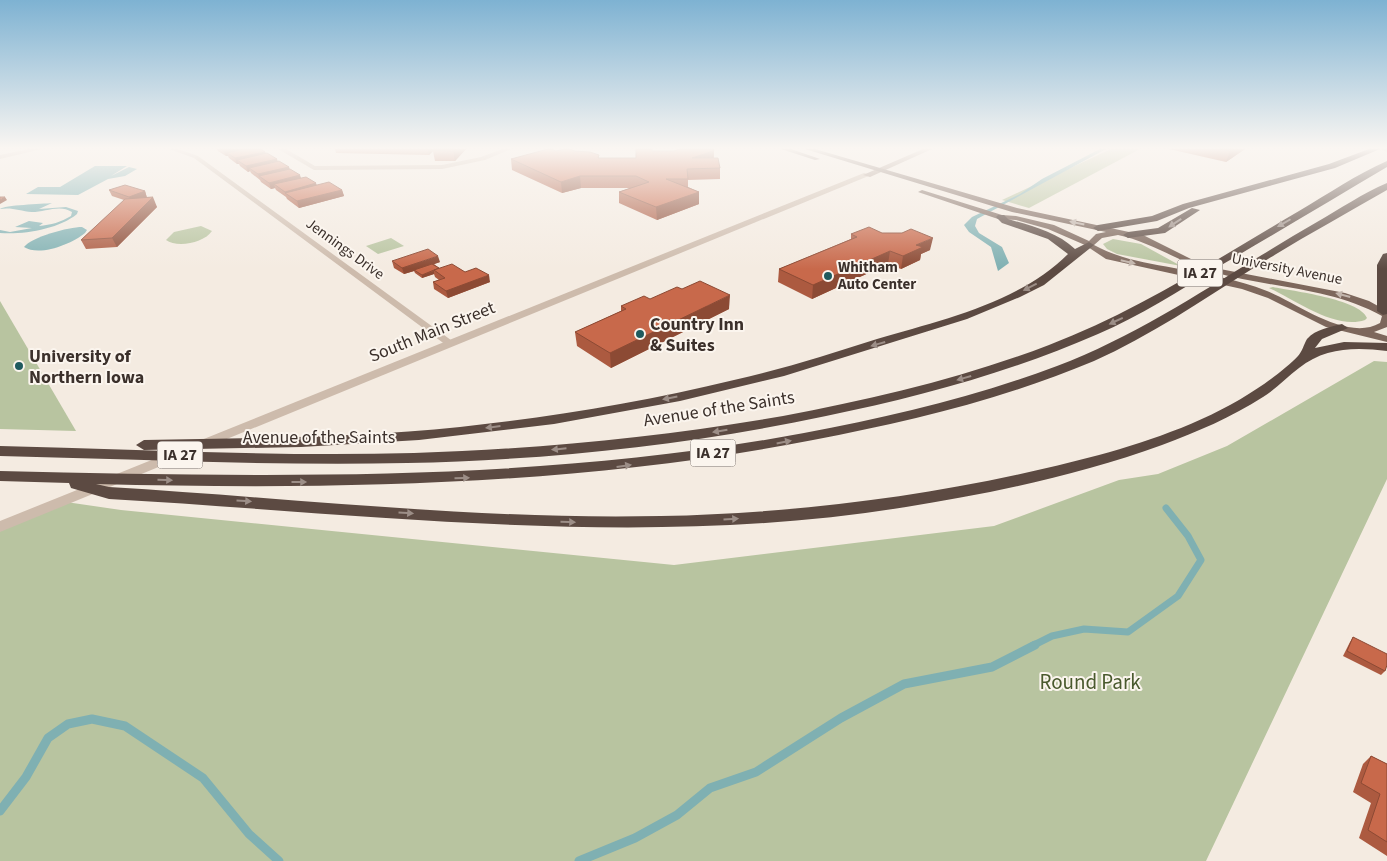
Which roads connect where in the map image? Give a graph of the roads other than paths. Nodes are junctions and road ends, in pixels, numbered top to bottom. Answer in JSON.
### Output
{"nodes":[{"id":1,"x":240,"y":189,"type":"edge"},
{"id":2,"x":831,"y":189,"type":"edge"},
{"id":3,"x":912,"y":189,"type":"dead end"},
{"id":4,"x":943,"y":189,"type":"edge"},
{"id":5,"x":1248,"y":189,"type":"edge"},
{"id":6,"x":1342,"y":189,"type":"edge"},
{"id":7,"x":1382,"y":189,"type":"edge"},
{"id":8,"x":1216,"y":198,"type":"junction"},
{"id":9,"x":1001,"y":217,"type":"junction"},
{"id":10,"x":1098,"y":228,"type":"junction"},
{"id":11,"x":1127,"y":234,"type":"junction"},
{"id":12,"x":1089,"y":245,"type":"junction"},
{"id":13,"x":1074,"y":254,"type":"junction"},
{"id":14,"x":1387,"y":256,"type":"edge"},
{"id":15,"x":1386,"y":314,"type":"edge"},
{"id":16,"x":1347,"y":329,"type":"junction"},
{"id":17,"x":1387,"y":339,"type":"edge"},
{"id":18,"x":450,"y":343,"type":"junction"},
{"id":19,"x":1387,"y":347,"type":"edge"},
{"id":20,"x":1306,"y":356,"type":"junction"},
{"id":21,"x":0,"y":450,"type":"edge"},
{"id":22,"x":0,"y":476,"type":"edge"},
{"id":23,"x":56,"y":478,"type":"junction"},
{"id":24,"x":0,"y":527,"type":"edge"}],
"edges":[{"from":1,"to":18,"type":"street","name":"Jennings Drive"},
{"from":2,"to":18,"type":"street","name":"South Main Street"},
{"from":3,"to":9,"type":"main road","name":"University Avenue"},
{"from":10,"to":4,"type":"main road","name":"University Avenue","one_way":true},
{"from":5,"to":8,"type":"highway"},
{"from":6,"to":21,"type":"highway","name":"Avenue of the Saints","number":"IA 27","one_way":true},
{"from":23,"to":7,"type":"highway","number":"IA 27","one_way":true},
{"from":8,"to":10,"type":"highway"},
{"from":8,"to":11,"type":"highway","one_way":true},
{"from":9,"to":12,"type":"main road","name":"University Avenue"},
{"from":9,"to":13,"type":"highway"},
{"from":10,"to":11,"type":"main road","name":"University Avenue"},
{"from":11,"to":12,"type":"main road","name":"University Avenue"},
{"from":15,"to":11,"type":"main road","name":"University Avenue","one_way":true},
{"from":12,"to":13,"type":"highway"},
{"from":12,"to":16,"type":"main road","name":"University Avenue","one_way":true},
{"from":13,"to":21,"type":"highway","one_way":true},
{"from":14,"to":15,"type":"highway"},
{"from":15,"to":16,"type":"main road","name":"University Avenue"},
{"from":16,"to":17,"type":"main road","name":"University Avenue"},
{"from":16,"to":20,"type":"highway"},
{"from":18,"to":24,"type":"street","name":"South Main Street"},
{"from":19,"to":20,"type":"highway"},
{"from":23,"to":20,"type":"highway","one_way":true},
{"from":22,"to":23,"type":"highway","number":"IA 27"}]}
